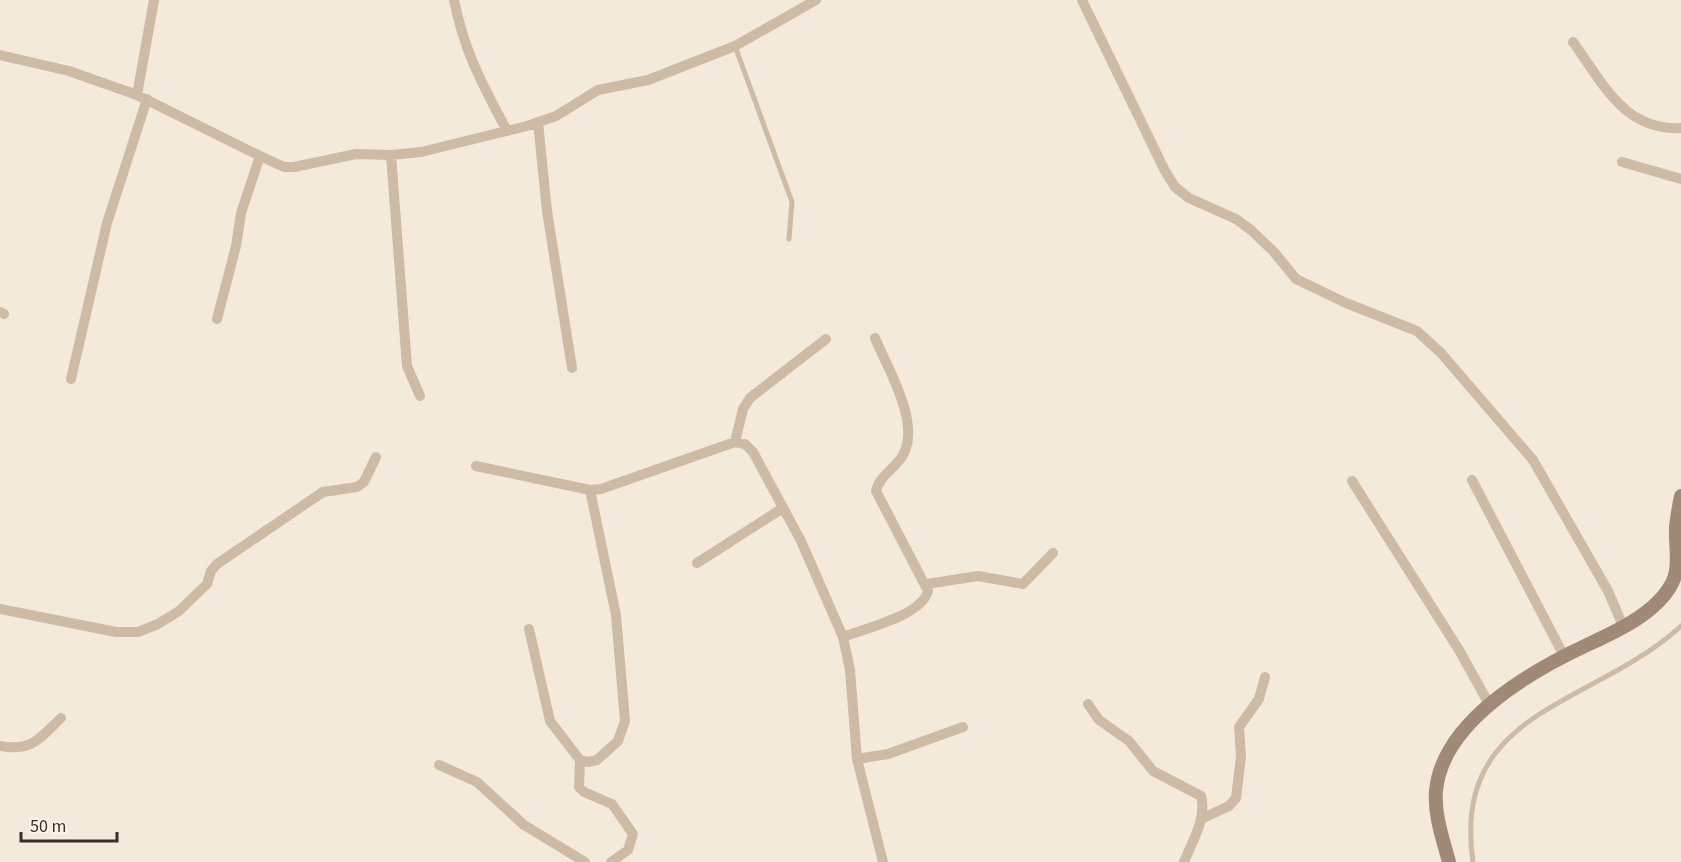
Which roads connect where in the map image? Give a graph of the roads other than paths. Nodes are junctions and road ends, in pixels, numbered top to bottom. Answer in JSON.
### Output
{"nodes":[{"id":1,"x":153,"y":0,"type":"edge"},
{"id":2,"x":454,"y":0,"type":"edge"},
{"id":3,"x":816,"y":0,"type":"edge"},
{"id":4,"x":1082,"y":0,"type":"edge"},
{"id":5,"x":1573,"y":42,"type":"dead end"},
{"id":6,"x":735,"y":46,"type":"junction"},
{"id":7,"x":0,"y":55,"type":"edge"},
{"id":8,"x":142,"y":97,"type":"junction"},
{"id":9,"x":538,"y":122,"type":"junction"},
{"id":10,"x":1681,"y":128,"type":"edge"},
{"id":11,"x":507,"y":131,"type":"junction"},
{"id":12,"x":391,"y":155,"type":"junction"},
{"id":13,"x":260,"y":156,"type":"junction"},
{"id":14,"x":1622,"y":162,"type":"dead end"},
{"id":15,"x":1681,"y":179,"type":"edge"},
{"id":16,"x":789,"y":239,"type":"dead end"},
{"id":17,"x":216,"y":319,"type":"dead end"},
{"id":18,"x":875,"y":338,"type":"dead end"},
{"id":19,"x":826,"y":339,"type":"dead end"},
{"id":20,"x":572,"y":368,"type":"dead end"},
{"id":21,"x":71,"y":379,"type":"dead end"},
{"id":22,"x":420,"y":396,"type":"dead end"},
{"id":23,"x":735,"y":442,"type":"junction"},
{"id":24,"x":376,"y":457,"type":"dead end"},
{"id":25,"x":476,"y":466,"type":"dead end"},
{"id":26,"x":1472,"y":480,"type":"dead end"},
{"id":27,"x":1352,"y":482,"type":"dead end"},
{"id":28,"x":590,"y":490,"type":"junction"},
{"id":29,"x":1681,"y":496,"type":"edge"},
{"id":30,"x":783,"y":508,"type":"junction"},
{"id":31,"x":1053,"y":553,"type":"dead end"},
{"id":32,"x":697,"y":563,"type":"dead end"},
{"id":33,"x":927,"y":584,"type":"junction"},
{"id":34,"x":0,"y":609,"type":"edge"},
{"id":35,"x":1623,"y":626,"type":"junction"},
{"id":36,"x":1681,"y":626,"type":"edge"},
{"id":37,"x":529,"y":629,"type":"dead end"},
{"id":38,"x":843,"y":637,"type":"junction"},
{"id":39,"x":1564,"y":656,"type":"junction"},
{"id":40,"x":1265,"y":677,"type":"dead end"},
{"id":41,"x":1088,"y":704,"type":"dead end"},
{"id":42,"x":1490,"y":704,"type":"junction"},
{"id":43,"x":61,"y":718,"type":"dead end"},
{"id":44,"x":963,"y":728,"type":"dead end"},
{"id":45,"x":0,"y":746,"type":"edge"},
{"id":46,"x":580,"y":759,"type":"junction"},
{"id":47,"x":857,"y":759,"type":"junction"},
{"id":48,"x":438,"y":765,"type":"dead end"},
{"id":49,"x":1201,"y":819,"type":"junction"},
{"id":50,"x":585,"y":862,"type":"edge"},
{"id":51,"x":611,"y":862,"type":"edge"},
{"id":52,"x":883,"y":862,"type":"edge"},
{"id":53,"x":1184,"y":862,"type":"edge"},
{"id":54,"x":1449,"y":862,"type":"edge"},
{"id":55,"x":1473,"y":862,"type":"edge"}],
"edges":[{"from":1,"to":8,"type":"street"},
{"from":2,"to":11,"type":"street"},
{"from":3,"to":6,"type":"street"},
{"from":4,"to":35,"type":"street"},
{"from":5,"to":10,"type":"street"},
{"from":6,"to":9,"type":"street"},
{"from":6,"to":16,"type":"lane"},
{"from":7,"to":8,"type":"street"},
{"from":8,"to":13,"type":"street"},
{"from":8,"to":21,"type":"street"},
{"from":9,"to":11,"type":"street"},
{"from":9,"to":20,"type":"street"},
{"from":11,"to":12,"type":"street"},
{"from":12,"to":13,"type":"street"},
{"from":12,"to":22,"type":"street"},
{"from":13,"to":17,"type":"street"},
{"from":14,"to":15,"type":"street"},
{"from":18,"to":33,"type":"street"},
{"from":19,"to":23,"type":"street"},
{"from":23,"to":28,"type":"street"},
{"from":23,"to":30,"type":"street"},
{"from":24,"to":34,"type":"street"},
{"from":25,"to":28,"type":"street"},
{"from":26,"to":39,"type":"street"},
{"from":27,"to":42,"type":"street"},
{"from":28,"to":46,"type":"street"},
{"from":29,"to":35,"type":"street"},
{"from":30,"to":32,"type":"street"},
{"from":30,"to":38,"type":"street"},
{"from":31,"to":33,"type":"street"},
{"from":33,"to":38,"type":"street"},
{"from":35,"to":39,"type":"street"},
{"from":36,"to":55,"type":"lane"},
{"from":37,"to":46,"type":"street"},
{"from":38,"to":47,"type":"street"},
{"from":39,"to":42,"type":"street"},
{"from":40,"to":49,"type":"street"},
{"from":41,"to":49,"type":"street"},
{"from":42,"to":54,"type":"street"},
{"from":43,"to":45,"type":"street"},
{"from":44,"to":47,"type":"street"},
{"from":46,"to":51,"type":"street"},
{"from":47,"to":52,"type":"street"},
{"from":48,"to":50,"type":"street"},
{"from":49,"to":53,"type":"street"}]}
